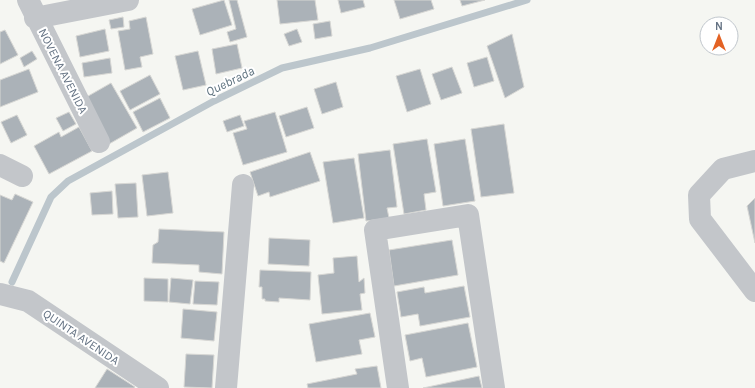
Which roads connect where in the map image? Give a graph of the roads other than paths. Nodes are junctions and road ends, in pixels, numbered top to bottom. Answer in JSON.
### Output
{"nodes":[{"id":1,"x":128,"y":0,"type":"edge"},
{"id":2,"x":32,"y":9,"type":"edge"},
{"id":3,"x":99,"y":142,"type":"dead end"},
{"id":4,"x":755,"y":161,"type":"edge"},
{"id":5,"x":0,"y":165,"type":"edge"},
{"id":6,"x":22,"y":176,"type":"dead end"},
{"id":7,"x":243,"y":186,"type":"dead end"},
{"id":8,"x":755,"y":291,"type":"edge"},
{"id":9,"x":0,"y":294,"type":"edge"},
{"id":10,"x":158,"y":388,"type":"edge"},
{"id":11,"x":226,"y":388,"type":"edge"},
{"id":12,"x":398,"y":388,"type":"edge"},
{"id":13,"x":494,"y":388,"type":"edge"}],
"edges":[{"from":1,"to":2,"type":"street"},
{"from":2,"to":3,"type":"street","name":"NOVENA AVENIDA"},
{"from":4,"to":8,"type":"street"},
{"from":5,"to":6,"type":"street"},
{"from":7,"to":11,"type":"street"},
{"from":9,"to":10,"type":"street","name":"QUINTA AVENIDA"},
{"from":12,"to":13,"type":"street"}]}
